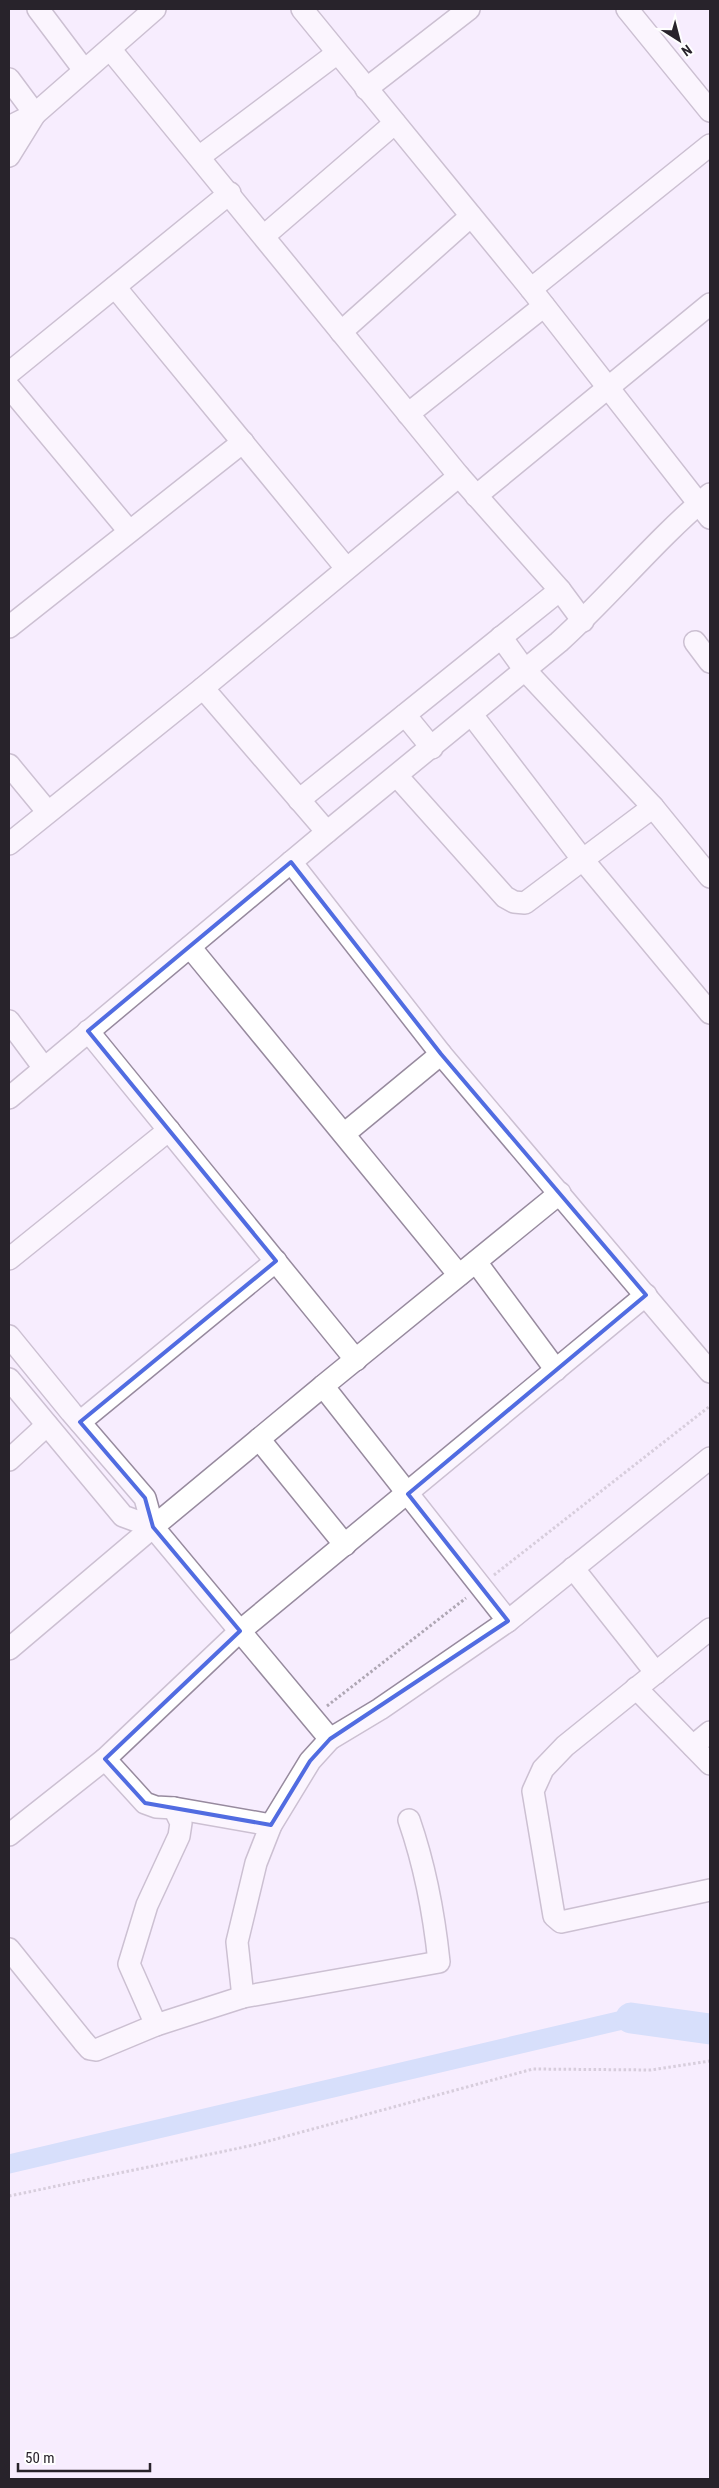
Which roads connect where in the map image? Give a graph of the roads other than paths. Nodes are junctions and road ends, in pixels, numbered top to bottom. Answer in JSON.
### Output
{"nodes":[{"id":1,"x":38,"y":9,"type":"edge"},
{"id":2,"x":155,"y":9,"type":"edge"},
{"id":3,"x":302,"y":9,"type":"edge"},
{"id":4,"x":467,"y":9,"type":"edge"},
{"id":5,"x":627,"y":9,"type":"edge"},
{"id":6,"x":110,"y":49,"type":"junction"},
{"id":7,"x":336,"y":54,"type":"junction"},
{"id":8,"x":84,"y":70,"type":"junction"},
{"id":9,"x":9,"y":79,"type":"edge"},
{"id":10,"x":366,"y":89,"type":"junction"},
{"id":11,"x":710,"y":111,"type":"edge"},
{"id":12,"x":35,"y":114,"type":"junction"},
{"id":13,"x":394,"y":124,"type":"junction"},
{"id":14,"x":9,"y":127,"type":"edge"},
{"id":15,"x":710,"y":145,"type":"edge"},
{"id":16,"x":9,"y":156,"type":"edge"},
{"id":17,"x":200,"y":156,"type":"junction"},
{"id":18,"x":230,"y":194,"type":"junction"},
{"id":19,"x":471,"y":216,"type":"junction"},
{"id":20,"x":264,"y":236,"type":"junction"},
{"id":21,"x":115,"y":287,"type":"junction"},
{"id":22,"x":531,"y":289,"type":"junction"},
{"id":23,"x":710,"y":304,"type":"edge"},
{"id":24,"x":544,"y":306,"type":"junction"},
{"id":25,"x":341,"y":332,"type":"junction"},
{"id":26,"x":9,"y":373,"type":"edge"},
{"id":27,"x":9,"y":387,"type":"edge"},
{"id":28,"x":608,"y":389,"type":"junction"},
{"id":29,"x":408,"y":414,"type":"junction"},
{"id":30,"x":243,"y":442,"type":"junction"},
{"id":31,"x":459,"y":476,"type":"junction"},
{"id":32,"x":476,"y":496,"type":"junction"},
{"id":33,"x":707,"y":505,"type":"edge"},
{"id":34,"x":130,"y":531,"type":"junction"},
{"id":35,"x":346,"y":568,"type":"junction"},
{"id":36,"x":560,"y":590,"type":"junction"},
{"id":37,"x":582,"y":621,"type":"junction"},
{"id":38,"x":9,"y":627,"type":"edge"},
{"id":39,"x":501,"y":637,"type":"junction"},
{"id":40,"x":695,"y":642,"type":"dead end"},
{"id":41,"x":710,"y":662,"type":"edge"},
{"id":42,"x":524,"y":669,"type":"junction"},
{"id":43,"x":203,"y":688,"type":"junction"},
{"id":44,"x":405,"y":715,"type":"junction"},
{"id":45,"x":472,"y":715,"type":"junction"},
{"id":46,"x":432,"y":748,"type":"junction"},
{"id":47,"x":9,"y":765,"type":"edge"},
{"id":48,"x":397,"y":776,"type":"junction"},
{"id":49,"x":299,"y":800,"type":"junction"},
{"id":50,"x":653,"y":807,"type":"junction"},
{"id":51,"x":47,"y":811,"type":"junction"},
{"id":52,"x":327,"y":832,"type":"junction"},
{"id":53,"x":9,"y":844,"type":"edge"},
{"id":54,"x":584,"y":860,"type":"junction"},
{"id":55,"x":292,"y":862,"type":"junction"},
{"id":56,"x":710,"y":877,"type":"edge"},
{"id":57,"x":190,"y":946,"type":"junction"},
{"id":58,"x":710,"y":1013,"type":"edge"},
{"id":59,"x":9,"y":1021,"type":"edge"},
{"id":60,"x":88,"y":1031,"type":"junction"},
{"id":61,"x":442,"y":1054,"type":"junction"},
{"id":62,"x":44,"y":1068,"type":"junction"},
{"id":63,"x":9,"y":1098,"type":"edge"},
{"id":64,"x":169,"y":1130,"type":"junction"},
{"id":65,"x":344,"y":1134,"type":"junction"},
{"id":66,"x":560,"y":1193,"type":"junction"},
{"id":67,"x":9,"y":1259,"type":"edge"},
{"id":68,"x":276,"y":1261,"type":"junction"},
{"id":69,"x":476,"y":1262,"type":"junction"},
{"id":70,"x":460,"y":1275,"type":"junction"},
{"id":71,"x":646,"y":1295,"type":"junction"},
{"id":72,"x":9,"y":1336,"type":"edge"},
{"id":73,"x":356,"y":1360,"type":"junction"},
{"id":74,"x":556,"y":1370,"type":"junction"},
{"id":75,"x":710,"y":1372,"type":"edge"},
{"id":76,"x":9,"y":1379,"type":"edge"},
{"id":77,"x":323,"y":1386,"type":"junction"},
{"id":78,"x":80,"y":1422,"type":"junction"},
{"id":79,"x":47,"y":1425,"type":"junction"},
{"id":80,"x":259,"y":1440,"type":"junction"},
{"id":81,"x":710,"y":1458,"type":"edge"},
{"id":82,"x":9,"y":1460,"type":"edge"},
{"id":83,"x":408,"y":1494,"type":"junction"},
{"id":84,"x":154,"y":1527,"type":"junction"},
{"id":85,"x":345,"y":1545,"type":"junction"},
{"id":86,"x":573,"y":1568,"type":"junction"},
{"id":87,"x":508,"y":1621,"type":"junction"},
{"id":88,"x":710,"y":1629,"type":"edge"},
{"id":89,"x":240,"y":1631,"type":"junction"},
{"id":90,"x":9,"y":1649,"type":"edge"},
{"id":91,"x":656,"y":1672,"type":"junction"},
{"id":92,"x":636,"y":1688,"type":"junction"},
{"id":93,"x":710,"y":1732,"type":"edge"},
{"id":94,"x":330,"y":1739,"type":"junction"},
{"id":95,"x":693,"y":1746,"type":"junction"},
{"id":96,"x":105,"y":1758,"type":"junction"},
{"id":97,"x":710,"y":1764,"type":"edge"},
{"id":98,"x":174,"y":1808,"type":"junction"},
{"id":99,"x":409,"y":1820,"type":"dead end"},
{"id":100,"x":271,"y":1825,"type":"junction"},
{"id":101,"x":9,"y":1835,"type":"edge"},
{"id":102,"x":710,"y":1890,"type":"edge"},
{"id":103,"x":9,"y":1949,"type":"edge"},
{"id":104,"x":243,"y":1997,"type":"junction"},
{"id":105,"x":156,"y":2025,"type":"junction"}],
"edges":[{"from":1,"to":8,"type":"street"},
{"from":2,"to":6,"type":"street"},
{"from":3,"to":7,"type":"street"},
{"from":4,"to":10,"type":"street"},
{"from":5,"to":11,"type":"street"},
{"from":6,"to":8,"type":"street"},
{"from":6,"to":17,"type":"street"},
{"from":7,"to":10,"type":"street"},
{"from":7,"to":17,"type":"street"},
{"from":8,"to":12,"type":"street"},
{"from":9,"to":12,"type":"street"},
{"from":10,"to":13,"type":"street"},
{"from":12,"to":14,"type":"street"},
{"from":12,"to":16,"type":"street"},
{"from":13,"to":19,"type":"street"},
{"from":13,"to":20,"type":"street"},
{"from":15,"to":22,"type":"street"},
{"from":17,"to":18,"type":"street"},
{"from":18,"to":20,"type":"street"},
{"from":18,"to":21,"type":"street"},
{"from":19,"to":22,"type":"street"},
{"from":19,"to":25,"type":"street"},
{"from":20,"to":25,"type":"street"},
{"from":21,"to":26,"type":"street"},
{"from":21,"to":30,"type":"street"},
{"from":22,"to":24,"type":"street"},
{"from":23,"to":28,"type":"street"},
{"from":24,"to":28,"type":"street"},
{"from":24,"to":29,"type":"street"},
{"from":25,"to":29,"type":"street"},
{"from":27,"to":34,"type":"street"},
{"from":28,"to":32,"type":"street"},
{"from":28,"to":33,"type":"street"},
{"from":29,"to":31,"type":"street"},
{"from":30,"to":34,"type":"street"},
{"from":30,"to":35,"type":"street"},
{"from":31,"to":32,"type":"street"},
{"from":31,"to":35,"type":"street"},
{"from":32,"to":36,"type":"street"},
{"from":33,"to":37,"type":"street"},
{"from":34,"to":38,"type":"street"},
{"from":35,"to":43,"type":"street"},
{"from":36,"to":37,"type":"street"},
{"from":36,"to":39,"type":"street"},
{"from":37,"to":42,"type":"street"},
{"from":39,"to":42,"type":"street"},
{"from":39,"to":44,"type":"street"},
{"from":40,"to":41,"type":"street"},
{"from":42,"to":45,"type":"street"},
{"from":42,"to":50,"type":"street"},
{"from":43,"to":49,"type":"street"},
{"from":43,"to":51,"type":"street"},
{"from":44,"to":46,"type":"street"},
{"from":44,"to":49,"type":"street"},
{"from":45,"to":46,"type":"street"},
{"from":45,"to":54,"type":"street"},
{"from":46,"to":48,"type":"street"},
{"from":47,"to":51,"type":"street"},
{"from":48,"to":52,"type":"street"},
{"from":48,"to":54,"type":"street"},
{"from":49,"to":52,"type":"street"},
{"from":50,"to":54,"type":"street"},
{"from":50,"to":56,"type":"street"},
{"from":51,"to":53,"type":"street"},
{"from":52,"to":55,"type":"street"},
{"from":54,"to":58,"type":"street"},
{"from":55,"to":57,"type":"street"},
{"from":55,"to":61,"type":"street"},
{"from":57,"to":60,"type":"street"},
{"from":57,"to":65,"type":"street"},
{"from":59,"to":62,"type":"street"},
{"from":60,"to":62,"type":"street"},
{"from":60,"to":64,"type":"street"},
{"from":61,"to":65,"type":"street"},
{"from":61,"to":66,"type":"street"},
{"from":62,"to":63,"type":"street"},
{"from":64,"to":67,"type":"street"},
{"from":64,"to":68,"type":"street"},
{"from":65,"to":70,"type":"street"},
{"from":66,"to":69,"type":"street"},
{"from":66,"to":71,"type":"street"},
{"from":68,"to":73,"type":"street"},
{"from":68,"to":78,"type":"street"},
{"from":69,"to":70,"type":"street"},
{"from":69,"to":74,"type":"street"},
{"from":70,"to":73,"type":"street"},
{"from":71,"to":74,"type":"street"},
{"from":71,"to":75,"type":"street"},
{"from":72,"to":78,"type":"street"},
{"from":73,"to":77,"type":"street"},
{"from":74,"to":83,"type":"street"},
{"from":76,"to":79,"type":"street"},
{"from":77,"to":80,"type":"street"},
{"from":77,"to":83,"type":"street"},
{"from":78,"to":84,"type":"street"},
{"from":79,"to":82,"type":"street"},
{"from":79,"to":84,"type":"street"},
{"from":80,"to":84,"type":"street"},
{"from":80,"to":85,"type":"street"},
{"from":81,"to":86,"type":"street"},
{"from":83,"to":85,"type":"street"},
{"from":83,"to":87,"type":"street"},
{"from":84,"to":89,"type":"street"},
{"from":84,"to":90,"type":"street"},
{"from":85,"to":89,"type":"street"},
{"from":86,"to":87,"type":"street"},
{"from":86,"to":91,"type":"street"},
{"from":87,"to":94,"type":"street"},
{"from":88,"to":91,"type":"street"},
{"from":89,"to":94,"type":"street"},
{"from":89,"to":96,"type":"street"},
{"from":91,"to":92,"type":"street"},
{"from":92,"to":95,"type":"street"},
{"from":92,"to":102,"type":"street"},
{"from":93,"to":95,"type":"street"},
{"from":94,"to":100,"type":"street"},
{"from":95,"to":97,"type":"street"},
{"from":96,"to":98,"type":"street"},
{"from":96,"to":101,"type":"street"},
{"from":98,"to":100,"type":"street"},
{"from":98,"to":105,"type":"street"},
{"from":99,"to":104,"type":"street"},
{"from":100,"to":104,"type":"street"},
{"from":103,"to":105,"type":"street"},
{"from":104,"to":105,"type":"street"}]}
